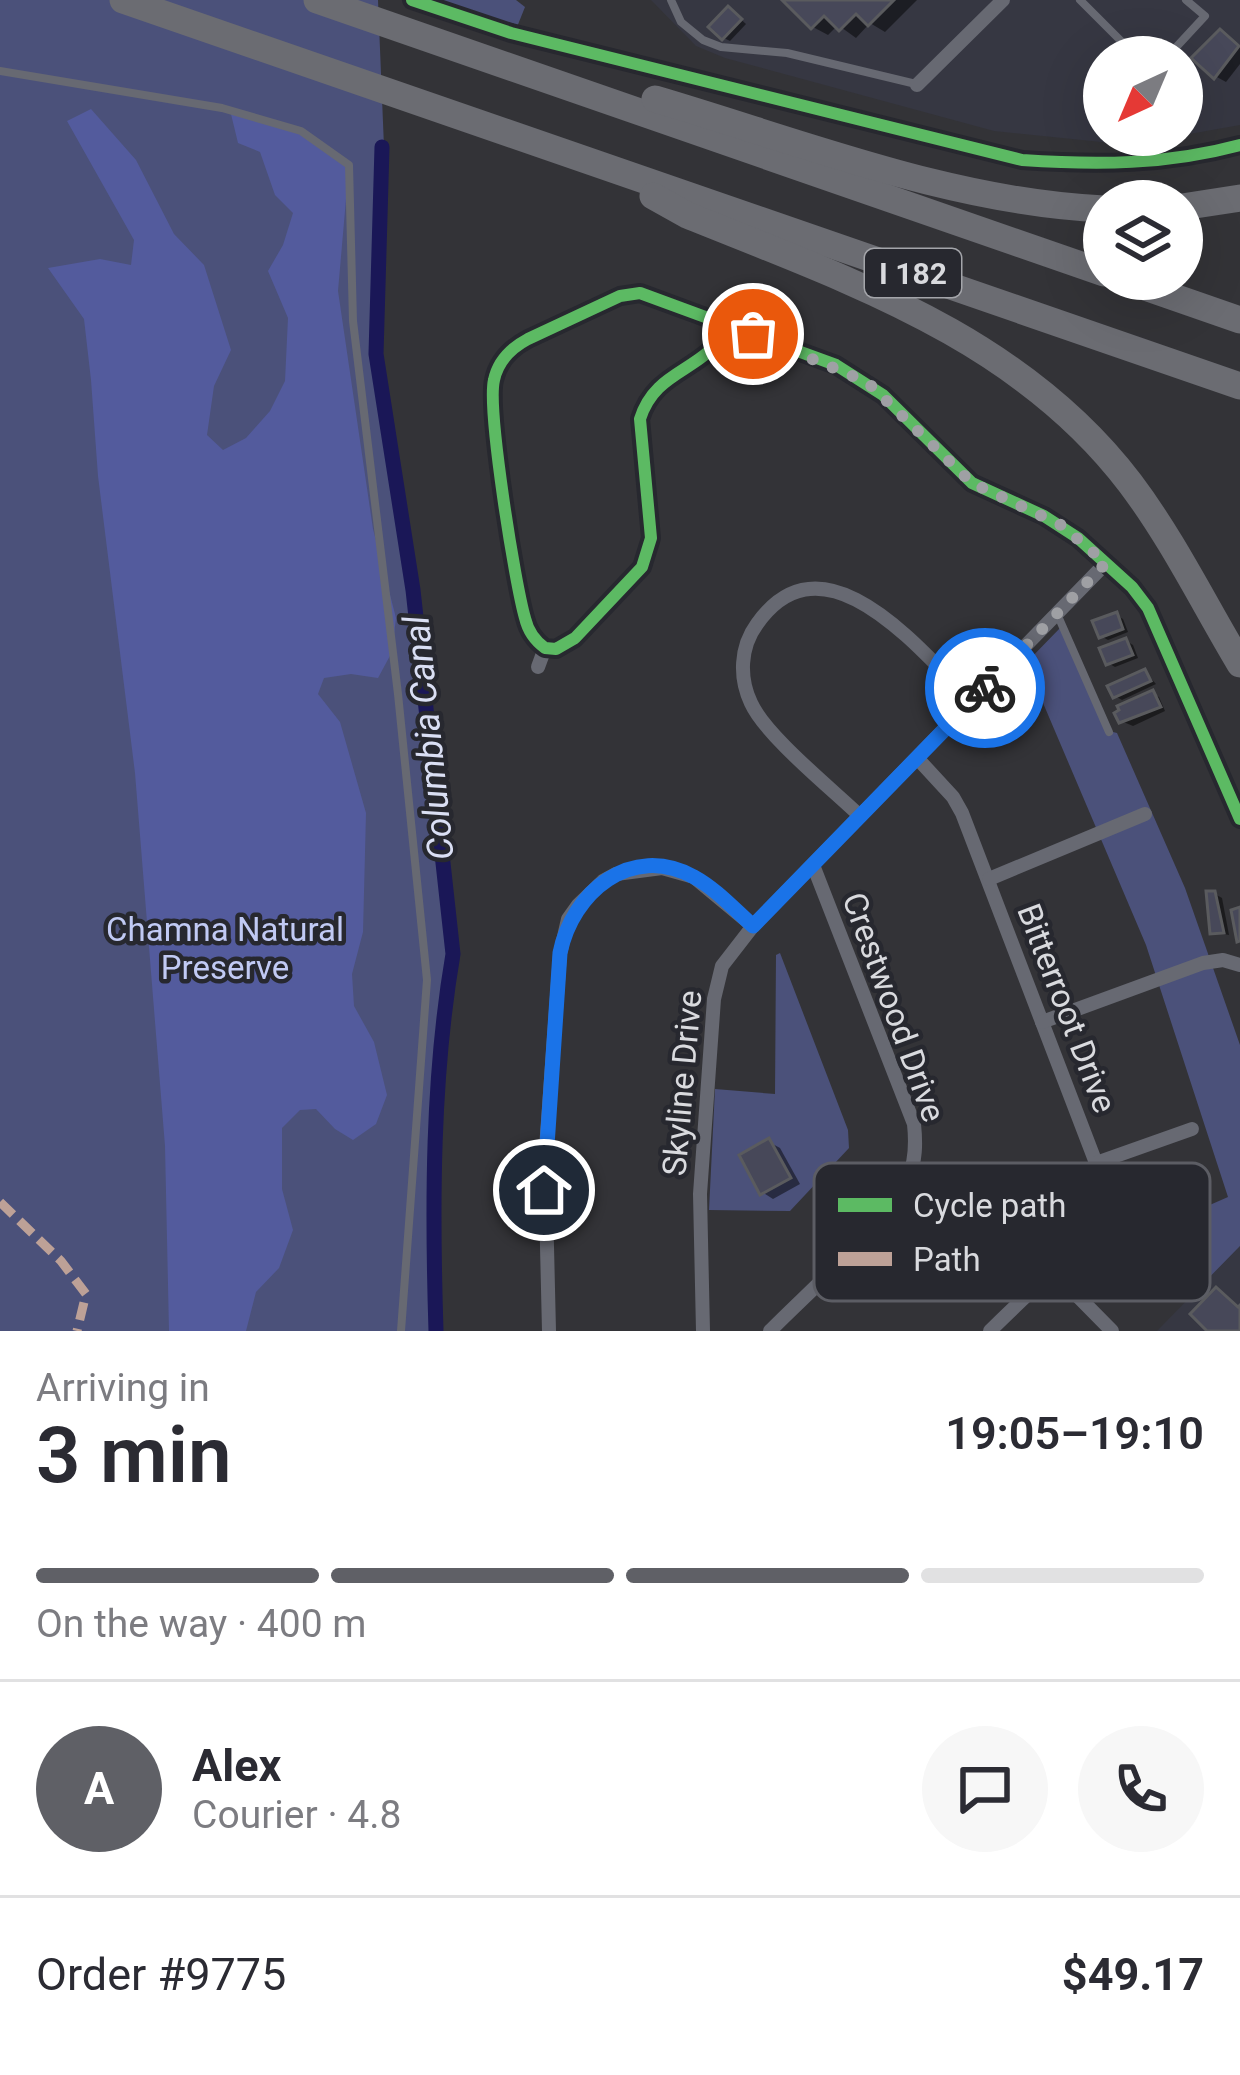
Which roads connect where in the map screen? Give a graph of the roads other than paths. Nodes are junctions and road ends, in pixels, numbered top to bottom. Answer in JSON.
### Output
{"nodes":[{"id":1,"x":123,"y":0,"type":"edge"},
{"id":2,"x":316,"y":0,"type":"edge"},
{"id":3,"x":671,"y":0,"type":"edge"},
{"id":4,"x":1004,"y":0,"type":"edge"},
{"id":5,"x":1080,"y":0,"type":"edge"},
{"id":6,"x":1186,"y":0,"type":"edge"},
{"id":7,"x":1116,"y":36,"type":"edge"},
{"id":8,"x":1186,"y":36,"type":"edge"},
{"id":9,"x":482,"y":58,"type":"junction"},
{"id":10,"x":0,"y":70,"type":"edge"},
{"id":11,"x":917,"y":85,"type":"joint"},
{"id":12,"x":586,"y":159,"type":"junction"},
{"id":13,"x":1240,"y":198,"type":"edge"},
{"id":14,"x":1203,"y":204,"type":"edge"},
{"id":15,"x":1083,"y":207,"type":"edge"},
{"id":16,"x":1083,"y":266,"type":"edge"},
{"id":17,"x":1182,"y":300,"type":"edge"},
{"id":18,"x":1240,"y":320,"type":"edge"},
{"id":19,"x":730,"y":324,"type":"junction"},
{"id":20,"x":1240,"y":386,"type":"edge"},
{"id":21,"x":1106,"y":563,"type":"junction"},
{"id":22,"x":1057,"y":615,"type":"junction"},
{"id":23,"x":545,"y":648,"type":"junction"},
{"id":24,"x":1240,"y":664,"type":"edge"},
{"id":25,"x":538,"y":667,"type":"dead end"},
{"id":26,"x":972,"y":701,"type":"junction"},
{"id":27,"x":1109,"y":732,"type":"dead end"},
{"id":28,"x":918,"y":759,"type":"junction"},
{"id":29,"x":1145,"y":814,"type":"dead end"},
{"id":30,"x":860,"y":816,"type":"junction"},
{"id":31,"x":1240,"y":819,"type":"edge"},
{"id":32,"x":813,"y":865,"type":"junction"},
{"id":33,"x":989,"y":879,"type":"junction"},
{"id":34,"x":753,"y":926,"type":"junction"},
{"id":35,"x":1240,"y":964,"type":"edge"},
{"id":36,"x":1042,"y":1022,"type":"junction"},
{"id":37,"x":1192,"y":1129,"type":"dead end"},
{"id":38,"x":913,"y":1163,"type":"edge"},
{"id":39,"x":1096,"y":1163,"type":"joint"},
{"id":40,"x":814,"y":1286,"type":"edge"},
{"id":41,"x":1020,"y":1301,"type":"edge"},
{"id":42,"x":1082,"y":1301,"type":"edge"},
{"id":43,"x":401,"y":1331,"type":"edge"},
{"id":44,"x":549,"y":1331,"type":"edge"},
{"id":45,"x":703,"y":1331,"type":"edge"},
{"id":46,"x":770,"y":1331,"type":"edge"},
{"id":47,"x":990,"y":1331,"type":"edge"},
{"id":48,"x":1112,"y":1331,"type":"edge"}],
"edges":[{"from":1,"to":12,"type":"highway","number":"I 182"},
{"from":2,"to":9,"type":"highway","number":"I 182"},
{"from":3,"to":11,"type":"lane"},
{"from":4,"to":11,"type":"street"},
{"from":5,"to":7,"type":"lane"},
{"from":6,"to":8,"type":"lane"},
{"from":9,"to":15,"type":"highway"},
{"from":9,"to":16,"type":"highway","number":"I 182"},
{"from":10,"to":43,"type":"lane"},
{"from":12,"to":20,"type":"highway","number":"I 182"},
{"from":12,"to":24,"type":"highway"},
{"from":13,"to":14,"type":"highway"},
{"from":17,"to":18,"type":"highway"},
{"from":19,"to":21,"type":"street"},
{"from":19,"to":23,"type":"street"},
{"from":19,"to":23,"type":"street"},
{"from":21,"to":22,"type":"street","name":"Skyline Drive"},
{"from":21,"to":31,"type":"street"},
{"from":22,"to":26,"type":"street","name":"Skyline Drive"},
{"from":22,"to":27,"type":"lane"},
{"from":23,"to":25,"type":"street"},
{"from":26,"to":28,"type":"street","name":"Skyline Drive"},
{"from":26,"to":30,"type":"street"},
{"from":28,"to":30,"type":"street","name":"Skyline Drive"},
{"from":28,"to":33,"type":"street","name":"Bitterroot Drive"},
{"from":29,"to":33,"type":"street"},
{"from":30,"to":32,"type":"street","name":"Skyline Drive"},
{"from":32,"to":34,"type":"street","name":"Skyline Drive"},
{"from":32,"to":38,"type":"street","name":"Crestwood Drive"},
{"from":33,"to":36,"type":"street","name":"Bitterroot Drive"},
{"from":34,"to":44,"type":"street"},
{"from":34,"to":45,"type":"street","name":"Skyline Drive"},
{"from":35,"to":36,"type":"street"},
{"from":36,"to":39,"type":"street","name":"Bitterroot Drive"},
{"from":37,"to":39,"type":"street"},
{"from":40,"to":46,"type":"street","name":"Crestwood Drive"},
{"from":41,"to":47,"type":"street","name":"Bitterroot Drive"},
{"from":42,"to":48,"type":"street"}]}
